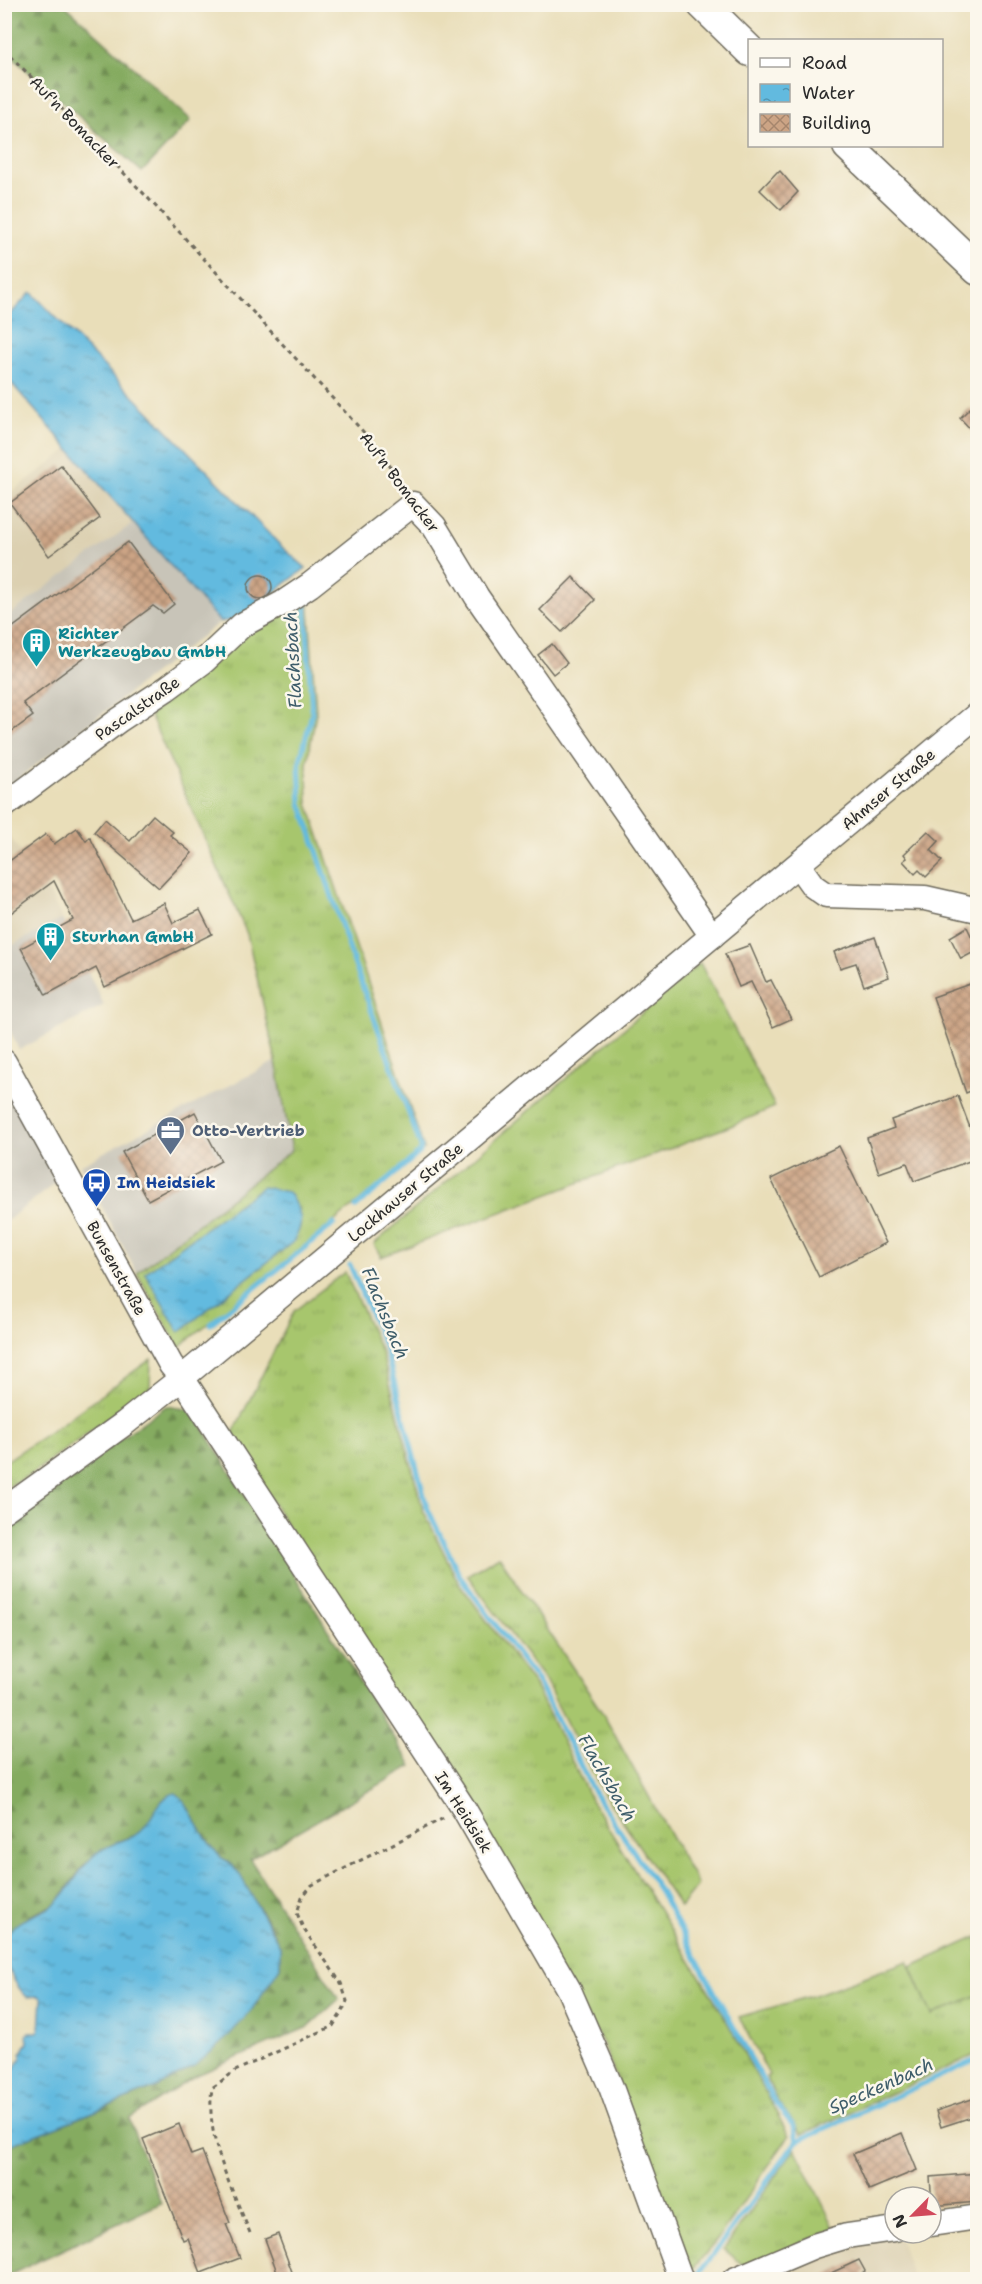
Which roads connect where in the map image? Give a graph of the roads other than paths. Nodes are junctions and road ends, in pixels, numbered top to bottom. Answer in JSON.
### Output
{"nodes":[{"id":1,"x":702,"y":4,"type":"edge"},
{"id":2,"x":748,"y":49,"type":"edge"},
{"id":3,"x":849,"y":147,"type":"edge"},
{"id":4,"x":978,"y":270,"type":"edge"},
{"id":5,"x":413,"y":504,"type":"joint"},
{"id":6,"x":978,"y":714,"type":"edge"},
{"id":7,"x":4,"y":806,"type":"edge"},
{"id":8,"x":798,"y":865,"type":"junction"},
{"id":9,"x":978,"y":910,"type":"edge"},
{"id":10,"x":712,"y":936,"type":"junction"},
{"id":11,"x":4,"y":1062,"type":"edge"},
{"id":12,"x":182,"y":1378,"type":"junction"},
{"id":13,"x":4,"y":1510,"type":"edge"},
{"id":14,"x":978,"y":2217,"type":"edge"},
{"id":15,"x":943,"y":2222,"type":"edge"},
{"id":16,"x":883,"y":2231,"type":"edge"},
{"id":17,"x":681,"y":2280,"type":"edge"},
{"id":18,"x":734,"y":2280,"type":"edge"}],
"edges":[{"from":1,"to":2,"type":"main road"},
{"from":3,"to":4,"type":"main road"},
{"from":5,"to":7,"type":"street","name":"Pascalstraße"},
{"from":5,"to":10,"type":"street","name":"Auf'n Bomacker"},
{"from":6,"to":8,"type":"street","name":"Ahmser Straße"},
{"from":8,"to":9,"type":"street"},
{"from":8,"to":10,"type":"street","name":"Lockhauser Straße"},
{"from":10,"to":12,"type":"street","name":"Lockhauser Straße"},
{"from":11,"to":12,"type":"street","name":"Bunsenstraße"},
{"from":12,"to":13,"type":"street","name":"Lockhauser Straße"},
{"from":12,"to":17,"type":"street","name":"Im Heidsiek"},
{"from":14,"to":15,"type":"street"},
{"from":16,"to":18,"type":"street"}]}
